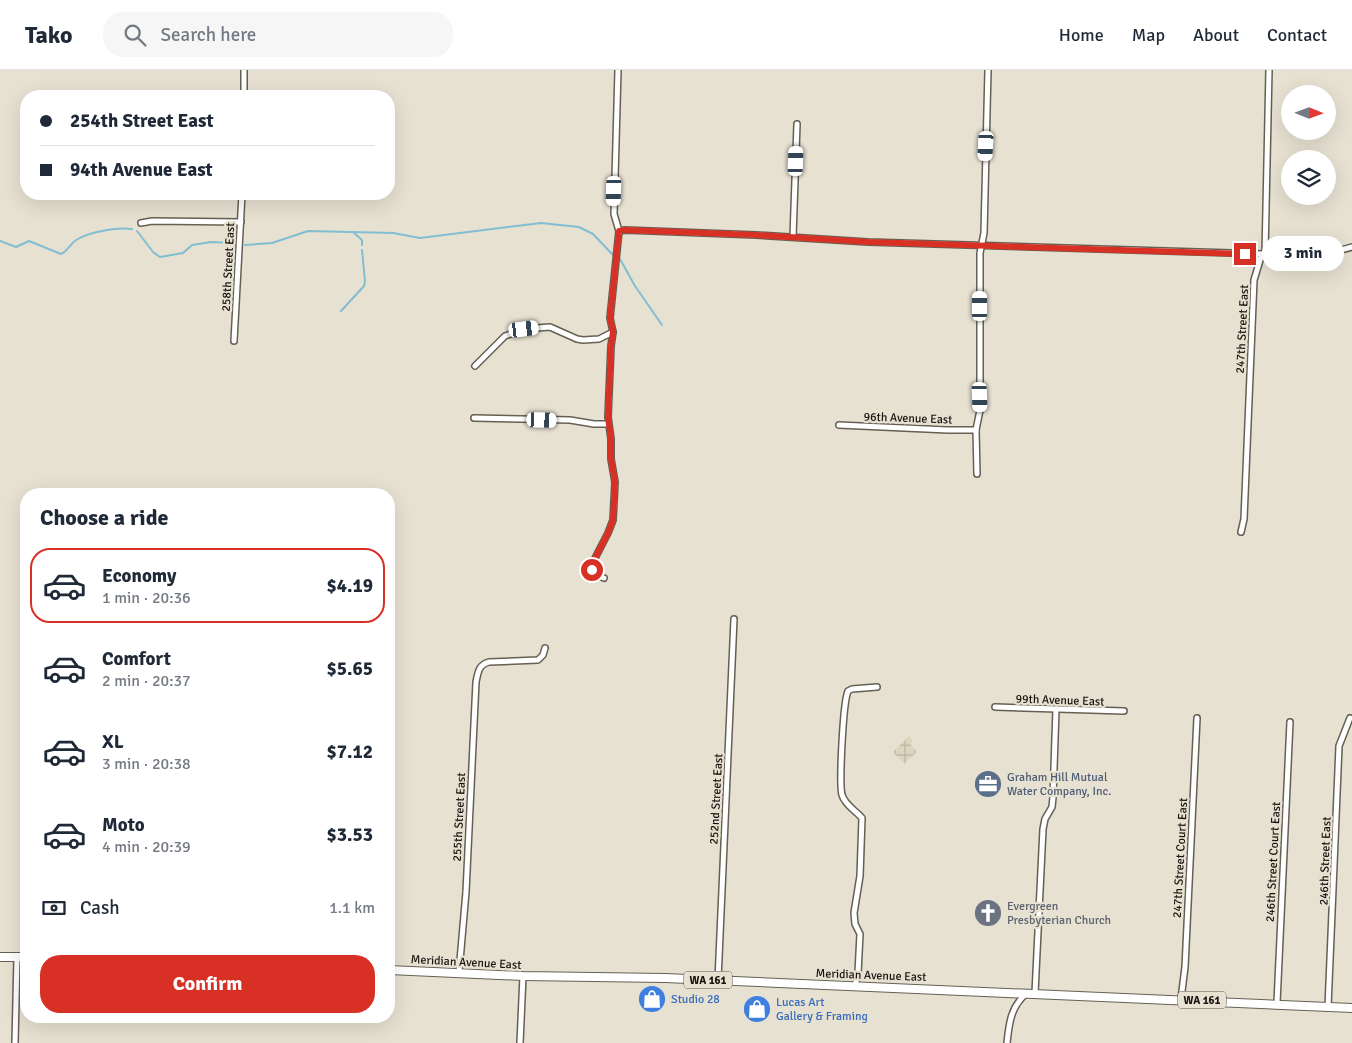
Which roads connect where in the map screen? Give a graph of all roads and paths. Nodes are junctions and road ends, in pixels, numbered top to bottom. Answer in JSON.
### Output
{"nodes":[{"id":1,"x":244,"y":70,"type":"edge"},
{"id":2,"x":618,"y":70,"type":"edge"},
{"id":3,"x":988,"y":70,"type":"edge"},
{"id":4,"x":1269,"y":70,"type":"edge"},
{"id":5,"x":244,"y":90,"type":"edge"},
{"id":6,"x":797,"y":124,"type":"dead end"},
{"id":7,"x":242,"y":200,"type":"edge"},
{"id":8,"x":241,"y":222,"type":"junction"},
{"id":9,"x":141,"y":223,"type":"dead end"},
{"id":10,"x":619,"y":231,"type":"junction"},
{"id":11,"x":793,"y":237,"type":"junction"},
{"id":12,"x":982,"y":245,"type":"junction"},
{"id":13,"x":1352,"y":247,"type":"edge"},
{"id":14,"x":1265,"y":254,"type":"junction"},
{"id":15,"x":613,"y":332,"type":"junction"},
{"id":16,"x":234,"y":340,"type":"dead end"},
{"id":17,"x":475,"y":366,"type":"dead end"},
{"id":18,"x":474,"y":418,"type":"dead end"},
{"id":19,"x":608,"y":424,"type":"junction"},
{"id":20,"x":839,"y":425,"type":"dead end"},
{"id":21,"x":976,"y":430,"type":"junction"},
{"id":22,"x":977,"y":474,"type":"dead end"},
{"id":23,"x":1241,"y":532,"type":"dead end"},
{"id":24,"x":604,"y":578,"type":"dead end"},
{"id":25,"x":734,"y":619,"type":"dead end"},
{"id":26,"x":545,"y":648,"type":"dead end"},
{"id":27,"x":877,"y":686,"type":"dead end"},
{"id":28,"x":995,"y":707,"type":"dead end"},
{"id":29,"x":1056,"y":709,"type":"junction"},
{"id":30,"x":1124,"y":711,"type":"dead end"},
{"id":31,"x":1197,"y":718,"type":"dead end"},
{"id":32,"x":1350,"y":718,"type":"dead end"},
{"id":33,"x":1290,"y":722,"type":"dead end"},
{"id":34,"x":0,"y":956,"type":"edge"},
{"id":35,"x":17,"y":957,"type":"joint"},
{"id":36,"x":395,"y":970,"type":"edge"},
{"id":37,"x":459,"y":972,"type":"junction"},
{"id":38,"x":523,"y":976,"type":"junction"},
{"id":39,"x":718,"y":980,"type":"junction"},
{"id":40,"x":855,"y":986,"type":"junction"},
{"id":41,"x":1031,"y":993,"type":"junction"},
{"id":42,"x":1182,"y":999,"type":"junction"},
{"id":43,"x":1277,"y":1003,"type":"junction"},
{"id":44,"x":1328,"y":1007,"type":"junction"},
{"id":45,"x":1352,"y":1008,"type":"edge"},
{"id":46,"x":15,"y":1043,"type":"edge"},
{"id":47,"x":520,"y":1043,"type":"edge"},
{"id":48,"x":1007,"y":1043,"type":"edge"}],
"edges":[{"from":1,"to":5,"type":"street"},
{"from":2,"to":10,"type":"street"},
{"from":3,"to":12,"type":"street"},
{"from":4,"to":14,"type":"street","name":"247th Street East"},
{"from":6,"to":11,"type":"street"},
{"from":7,"to":8,"type":"street","name":"258th Street East"},
{"from":8,"to":9,"type":"street"},
{"from":8,"to":16,"type":"street","name":"258th Street East"},
{"from":10,"to":11,"type":"street"},
{"from":10,"to":15,"type":"street"},
{"from":11,"to":12,"type":"street"},
{"from":12,"to":14,"type":"street"},
{"from":12,"to":21,"type":"street"},
{"from":13,"to":14,"type":"street"},
{"from":14,"to":23,"type":"street","name":"247th Street East"},
{"from":15,"to":17,"type":"street"},
{"from":15,"to":19,"type":"street"},
{"from":18,"to":19,"type":"street"},
{"from":19,"to":24,"type":"street"},
{"from":20,"to":21,"type":"street","name":"96th Avenue East"},
{"from":21,"to":22,"type":"street"},
{"from":25,"to":39,"type":"street","name":"252nd Street East"},
{"from":26,"to":37,"type":"street","name":"255th Street East"},
{"from":27,"to":40,"type":"street"},
{"from":28,"to":29,"type":"street","name":"99th Avenue East"},
{"from":29,"to":30,"type":"street","name":"99th Avenue East"},
{"from":29,"to":41,"type":"street"},
{"from":31,"to":42,"type":"street","name":"247th Street Court East"},
{"from":32,"to":44,"type":"street","name":"246th Street East"},
{"from":33,"to":43,"type":"street","name":"246th Street Court East"},
{"from":34,"to":35,"type":"main road"},
{"from":35,"to":46,"type":"street"},
{"from":36,"to":37,"type":"main road","name":"Meridian Avenue East","number":"WA 161"},
{"from":37,"to":38,"type":"main road","name":"Meridian Avenue East","number":"WA 161"},
{"from":38,"to":39,"type":"main road","name":"Meridian Avenue East","number":"WA 161"},
{"from":38,"to":47,"type":"street"},
{"from":39,"to":40,"type":"main road","name":"Meridian Avenue East","number":"WA 161"},
{"from":40,"to":41,"type":"main road","name":"Meridian Avenue East","number":"WA 161"},
{"from":41,"to":42,"type":"main road","name":"Meridian Avenue East","number":"WA 161"},
{"from":41,"to":48,"type":"street"},
{"from":42,"to":43,"type":"main road","name":"Meridian Avenue East","number":"WA 161"},
{"from":43,"to":44,"type":"main road","name":"Meridian Avenue East","number":"WA 161"},
{"from":44,"to":45,"type":"main road","name":"Meridian Avenue East","number":"WA 161"}]}
